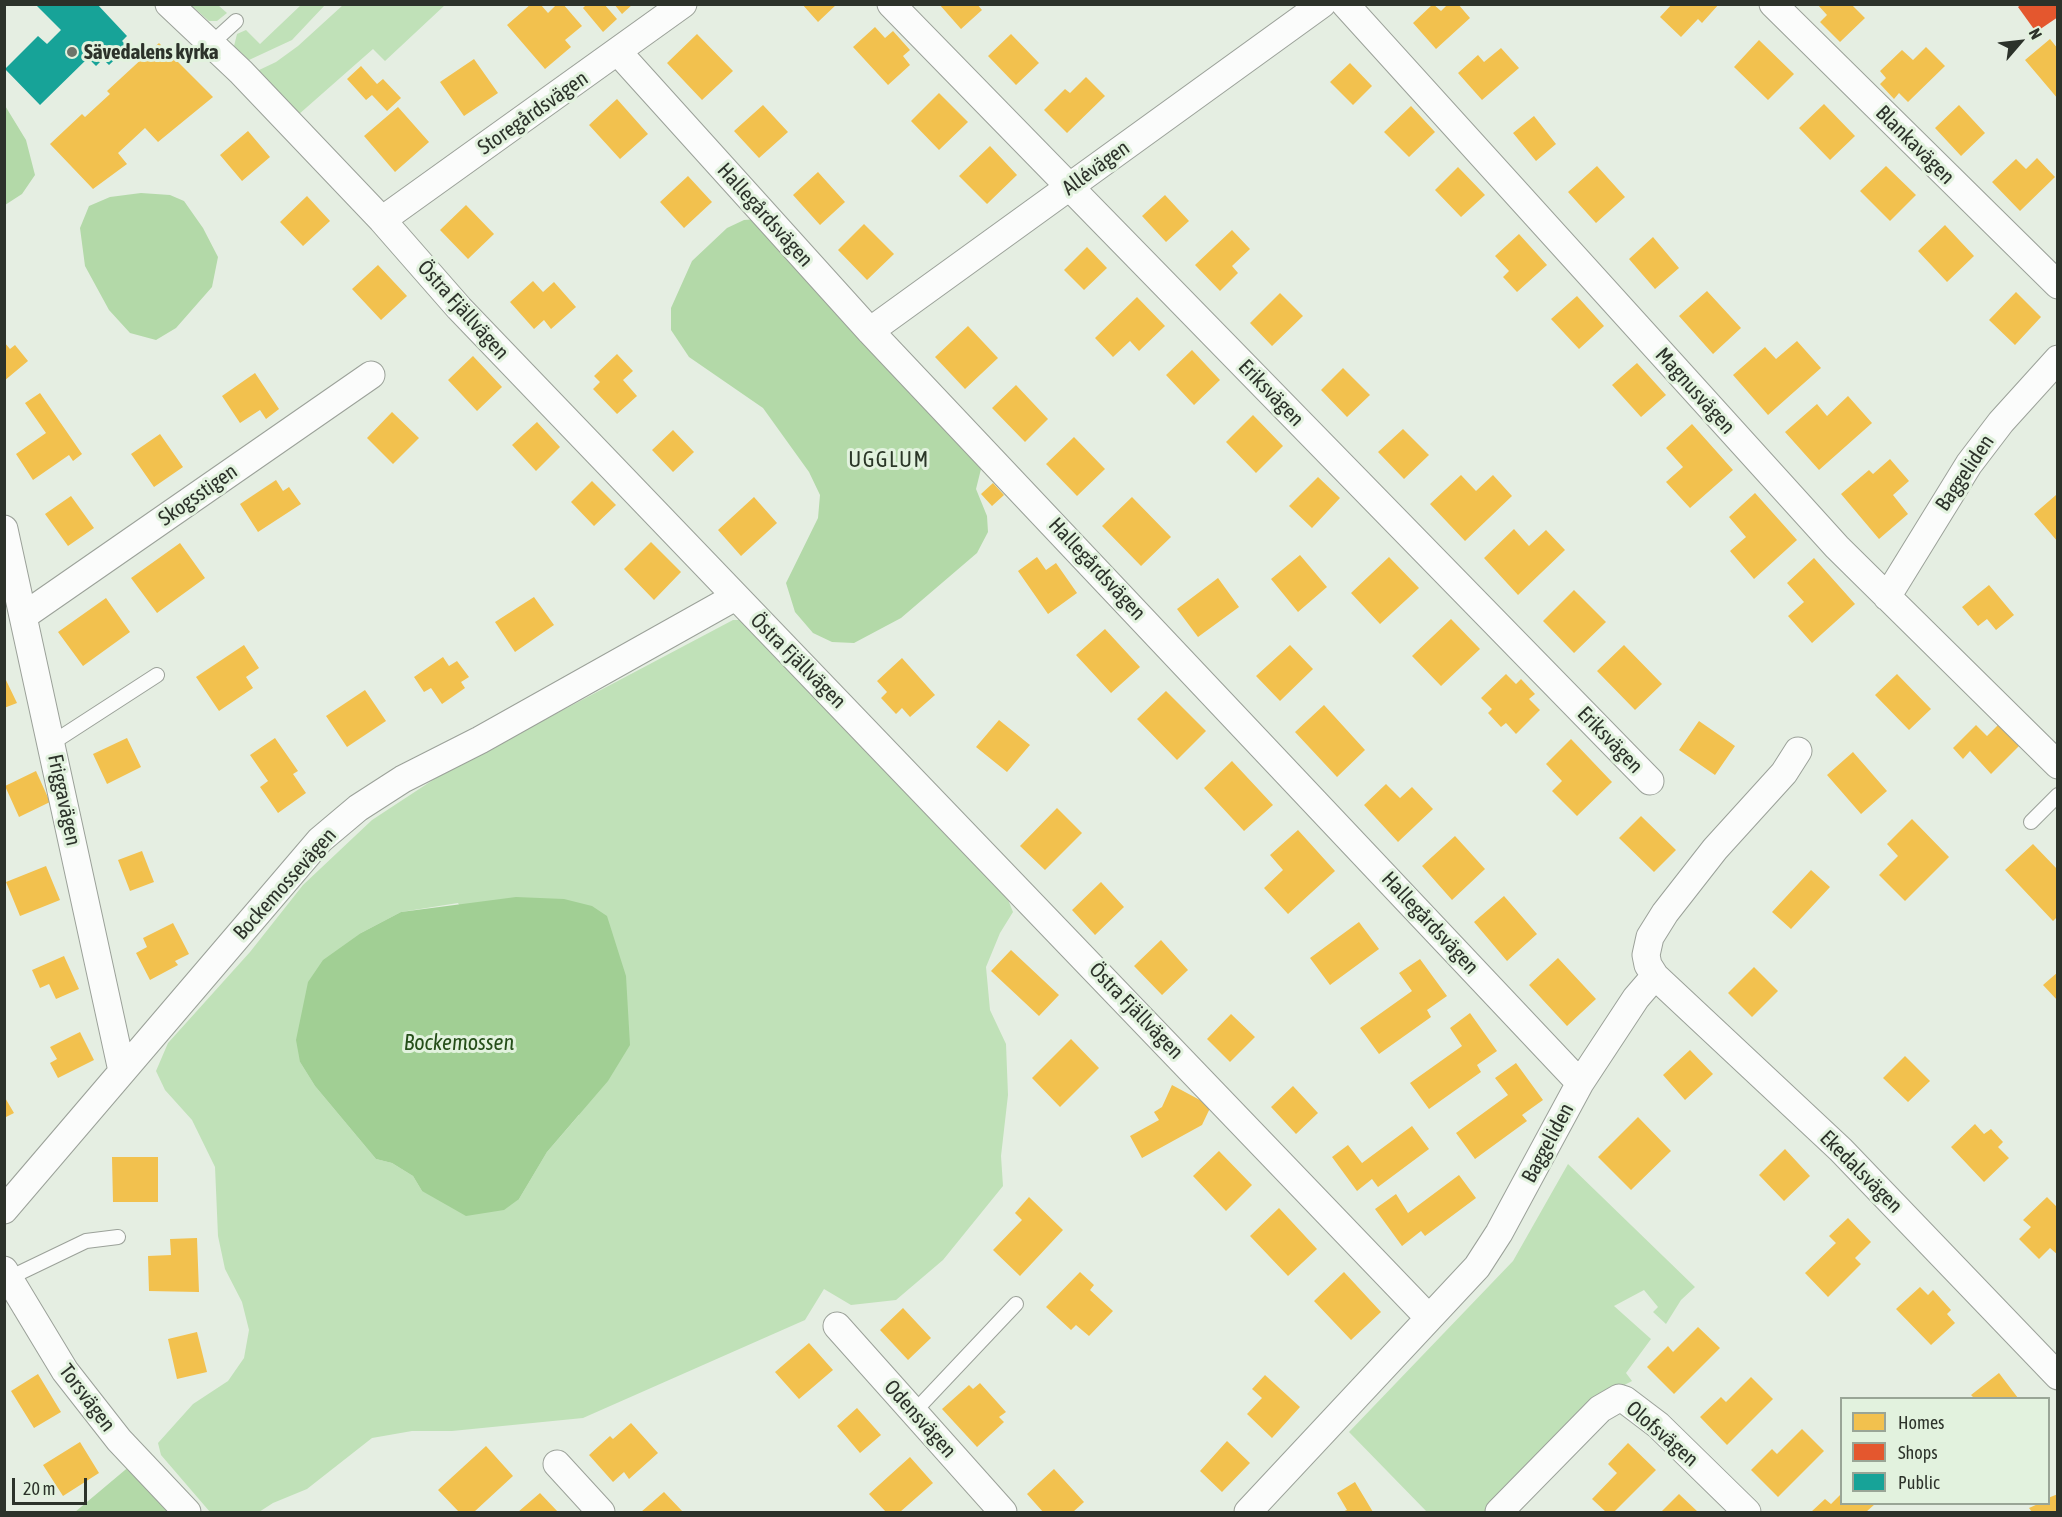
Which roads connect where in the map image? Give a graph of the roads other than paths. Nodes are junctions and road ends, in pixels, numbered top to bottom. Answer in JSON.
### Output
{"nodes":[{"id":1,"x":169,"y":4,"type":"edge"},
{"id":2,"x":683,"y":4,"type":"edge"},
{"id":3,"x":891,"y":4,"type":"edge"},
{"id":4,"x":1322,"y":4,"type":"edge"},
{"id":5,"x":1345,"y":4,"type":"edge"},
{"id":6,"x":1773,"y":4,"type":"edge"},
{"id":7,"x":236,"y":21,"type":"dead end"},
{"id":8,"x":212,"y":43,"type":"junction"},
{"id":9,"x":618,"y":52,"type":"junction"},
{"id":10,"x":1070,"y":188,"type":"junction"},
{"id":11,"x":382,"y":220,"type":"junction"},
{"id":12,"x":2058,"y":285,"type":"edge"},
{"id":13,"x":870,"y":331,"type":"junction"},
{"id":14,"x":2058,"y":359,"type":"edge"},
{"id":15,"x":371,"y":375,"type":"dead end"},
{"id":16,"x":4,"y":529,"type":"edge"},
{"id":17,"x":735,"y":597,"type":"junction"},
{"id":18,"x":1887,"y":597,"type":"junction"},
{"id":19,"x":25,"y":615,"type":"junction"},
{"id":20,"x":157,"y":675,"type":"dead end"},
{"id":21,"x":52,"y":743,"type":"junction"},
{"id":22,"x":1798,"y":751,"type":"dead end"},
{"id":23,"x":2058,"y":765,"type":"edge"},
{"id":24,"x":1650,"y":781,"type":"dead end"},
{"id":25,"x":2058,"y":795,"type":"edge"},
{"id":26,"x":2031,"y":822,"type":"dead end"},
{"id":27,"x":1655,"y":976,"type":"junction"},
{"id":28,"x":122,"y":1071,"type":"junction"},
{"id":29,"x":1580,"y":1083,"type":"junction"},
{"id":30,"x":4,"y":1210,"type":"edge"},
{"id":31,"x":118,"y":1237,"type":"dead end"},
{"id":32,"x":7,"y":1274,"type":"edge"},
{"id":33,"x":1016,"y":1304,"type":"dead end"},
{"id":34,"x":1428,"y":1317,"type":"junction"},
{"id":35,"x":837,"y":1326,"type":"dead end"},
{"id":36,"x":2058,"y":1376,"type":"edge"},
{"id":37,"x":914,"y":1412,"type":"junction"},
{"id":38,"x":557,"y":1464,"type":"dead end"},
{"id":39,"x":186,"y":1512,"type":"edge"},
{"id":40,"x":601,"y":1512,"type":"edge"},
{"id":41,"x":1003,"y":1512,"type":"edge"},
{"id":42,"x":1248,"y":1512,"type":"edge"},
{"id":43,"x":1499,"y":1512,"type":"edge"},
{"id":44,"x":1747,"y":1512,"type":"edge"}],
"edges":[{"from":1,"to":8,"type":"street","name":"Östra Fjällvägen"},
{"from":2,"to":9,"type":"street","name":"Storegårdsvägen"},
{"from":3,"to":10,"type":"street","name":"Eriksvägen"},
{"from":4,"to":10,"type":"street","name":"Allévägen"},
{"from":5,"to":18,"type":"street","name":"Magnusvägen"},
{"from":6,"to":12,"type":"street","name":"Blankavägen"},
{"from":7,"to":8,"type":"lane"},
{"from":8,"to":11,"type":"street","name":"Östra Fjällvägen"},
{"from":9,"to":11,"type":"street","name":"Storegårdsvägen"},
{"from":9,"to":13,"type":"street","name":"Hallegårdsvägen"},
{"from":10,"to":13,"type":"street","name":"Allévägen"},
{"from":10,"to":24,"type":"street","name":"Eriksvägen"},
{"from":11,"to":17,"type":"street","name":"Östra Fjällvägen"},
{"from":13,"to":29,"type":"street","name":"Hallegårdsvägen"},
{"from":14,"to":18,"type":"street","name":"Baggeliden"},
{"from":15,"to":19,"type":"street","name":"Skogsstigen"},
{"from":16,"to":19,"type":"street","name":"Friggavägen"},
{"from":17,"to":28,"type":"street","name":"Bockemossevägen"},
{"from":17,"to":34,"type":"street","name":"Östra Fjällvägen"},
{"from":18,"to":23,"type":"street","name":"Magnusvägen"},
{"from":19,"to":21,"type":"street","name":"Friggavägen"},
{"from":20,"to":21,"type":"lane"},
{"from":21,"to":28,"type":"street","name":"Friggavägen"},
{"from":22,"to":27,"type":"street"},
{"from":25,"to":26,"type":"lane"},
{"from":27,"to":29,"type":"street","name":"Baggeliden"},
{"from":27,"to":36,"type":"street","name":"Ekedalsvägen"},
{"from":28,"to":30,"type":"street","name":"Bockemossevägen"},
{"from":29,"to":34,"type":"street","name":"Baggeliden"},
{"from":31,"to":32,"type":"lane"},
{"from":32,"to":39,"type":"street","name":"Torsvägen"},
{"from":33,"to":37,"type":"lane"},
{"from":34,"to":42,"type":"street","name":"Baggeliden"},
{"from":35,"to":37,"type":"street","name":"Odensvägen"},
{"from":37,"to":41,"type":"street","name":"Odensvägen"},
{"from":38,"to":40,"type":"street"},
{"from":43,"to":44,"type":"street","name":"Olofsvägen"}]}
